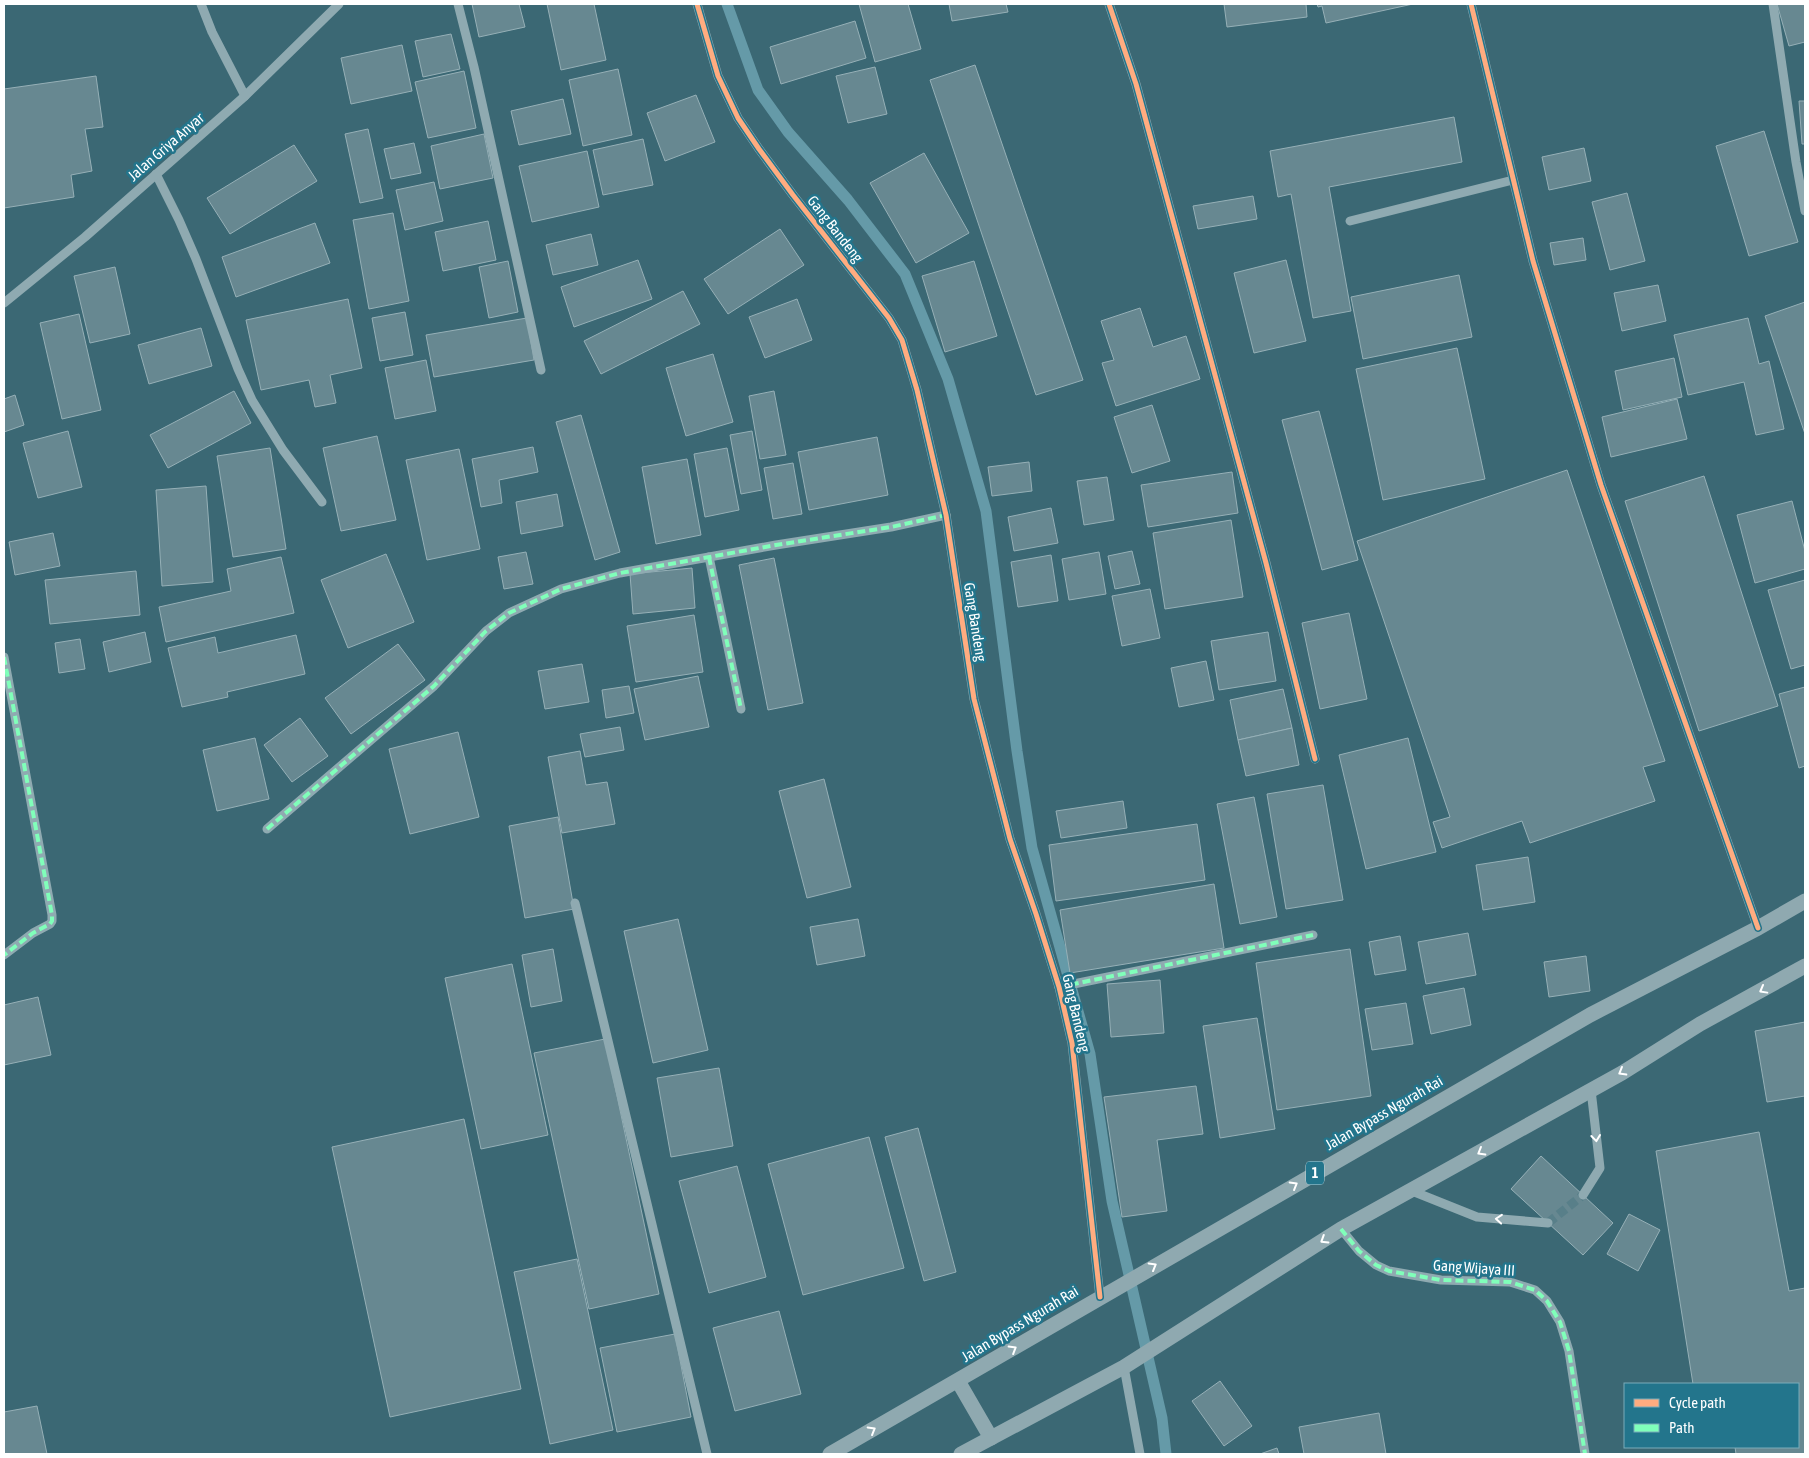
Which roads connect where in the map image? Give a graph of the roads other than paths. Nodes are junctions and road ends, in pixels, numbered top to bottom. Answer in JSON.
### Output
{"nodes":[{"id":1,"x":201,"y":4,"type":"edge"},
{"id":2,"x":339,"y":4,"type":"edge"},
{"id":3,"x":458,"y":4,"type":"edge"},
{"id":4,"x":697,"y":4,"type":"edge"},
{"id":5,"x":1109,"y":4,"type":"edge"},
{"id":6,"x":1471,"y":4,"type":"edge"},
{"id":7,"x":1773,"y":4,"type":"edge"},
{"id":8,"x":244,"y":96,"type":"junction"},
{"id":9,"x":156,"y":174,"type":"junction"},
{"id":10,"x":1513,"y":180,"type":"junction"},
{"id":11,"x":1805,"y":211,"type":"edge"},
{"id":12,"x":1350,"y":221,"type":"dead end"},
{"id":13,"x":4,"y":303,"type":"edge"},
{"id":14,"x":542,"y":370,"type":"dead end"},
{"id":15,"x":322,"y":502,"type":"dead end"},
{"id":16,"x":946,"y":514,"type":"junction"},
{"id":17,"x":708,"y":557,"type":"junction"},
{"id":18,"x":4,"y":656,"type":"edge"},
{"id":19,"x":741,"y":709,"type":"dead end"},
{"id":20,"x":1314,"y":759,"type":"dead end"},
{"id":21,"x":267,"y":829,"type":"dead end"},
{"id":22,"x":1805,"y":901,"type":"edge"},
{"id":23,"x":575,"y":903,"type":"dead end"},
{"id":24,"x":1758,"y":928,"type":"junction"},
{"id":25,"x":1313,"y":935,"type":"dead end"},
{"id":26,"x":4,"y":955,"type":"edge"},
{"id":27,"x":1805,"y":966,"type":"edge"},
{"id":28,"x":1059,"y":987,"type":"junction"},
{"id":29,"x":1591,"y":1090,"type":"junction"},
{"id":30,"x":1412,"y":1191,"type":"junction"},
{"id":31,"x":1583,"y":1195,"type":"tunnel mouth"},
{"id":32,"x":1548,"y":1223,"type":"tunnel mouth"},
{"id":33,"x":1341,"y":1229,"type":"junction"},
{"id":34,"x":1100,"y":1297,"type":"junction"},
{"id":35,"x":1124,"y":1367,"type":"junction"},
{"id":36,"x":958,"y":1381,"type":"junction"},
{"id":37,"x":991,"y":1438,"type":"junction"},
{"id":38,"x":708,"y":1454,"type":"edge"},
{"id":39,"x":830,"y":1454,"type":"edge"},
{"id":40,"x":962,"y":1454,"type":"edge"},
{"id":41,"x":1140,"y":1454,"type":"edge"},
{"id":42,"x":1585,"y":1454,"type":"edge"}],
"edges":[{"from":1,"to":8,"type":"street"},
{"from":2,"to":8,"type":"street","name":"Jalan Griya Anyar"},
{"from":3,"to":14,"type":"street"},
{"from":4,"to":16,"type":"street","name":"Gang Bandeng"},
{"from":5,"to":20,"type":"street"},
{"from":6,"to":10,"type":"street"},
{"from":7,"to":11,"type":"street"},
{"from":8,"to":9,"type":"street","name":"Jalan Griya Anyar"},
{"from":9,"to":13,"type":"street","name":"Jalan Griya Anyar"},
{"from":9,"to":15,"type":"street"},
{"from":10,"to":12,"type":"street"},
{"from":10,"to":24,"type":"street"},
{"from":16,"to":17,"type":"street"},
{"from":16,"to":28,"type":"street","name":"Gang Bandeng"},
{"from":17,"to":19,"type":"street"},
{"from":17,"to":21,"type":"street"},
{"from":18,"to":26,"type":"street"},
{"from":22,"to":24,"type":"highway","name":"Jalan Bypass Ngurah Rai","number":"1"},
{"from":23,"to":38,"type":"street"},
{"from":34,"to":24,"type":"highway","name":"Jalan Bypass Ngurah Rai","number":"1","one_way":true},
{"from":25,"to":28,"type":"street"},
{"from":27,"to":29,"type":"highway","one_way":true},
{"from":28,"to":34,"type":"street","name":"Gang Bandeng"},
{"from":29,"to":30,"type":"highway","one_way":true},
{"from":29,"to":31,"type":"street","one_way":true},
{"from":32,"to":30,"type":"street","one_way":true},
{"from":30,"to":33,"type":"highway"},
{"from":33,"to":35,"type":"highway","one_way":true},
{"from":33,"to":42,"type":"street","name":"Gang Wijaya III"},
{"from":36,"to":34,"type":"highway","name":"Jalan Bypass Ngurah Rai","number":"1","one_way":true},
{"from":35,"to":37,"type":"highway"},
{"from":35,"to":41,"type":"street"},
{"from":36,"to":37,"type":"highway"},
{"from":39,"to":36,"type":"highway","name":"Jalan Bypass Ngurah Rai","number":"1","one_way":true},
{"from":37,"to":40,"type":"highway"}]}
